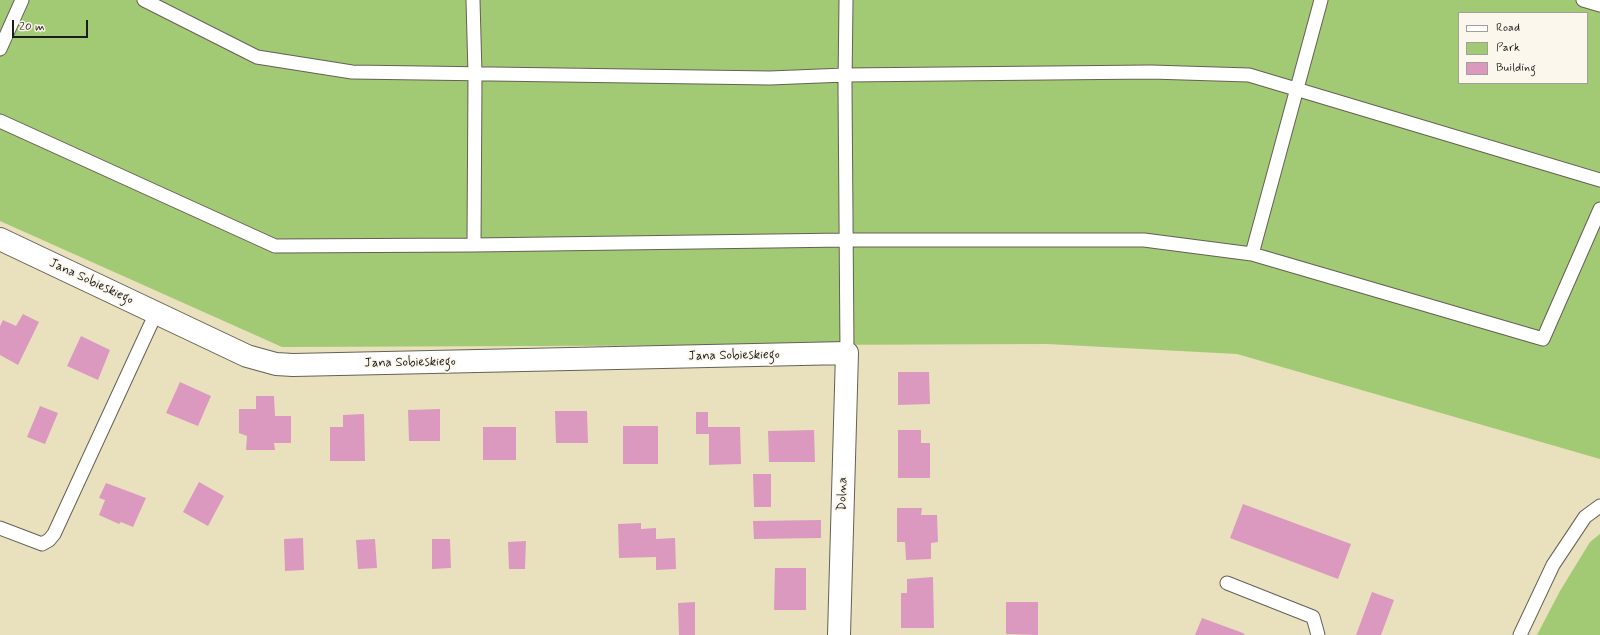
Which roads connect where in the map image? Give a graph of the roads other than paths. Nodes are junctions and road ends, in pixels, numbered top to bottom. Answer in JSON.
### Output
{"nodes":[{"id":1,"x":22,"y":0,"type":"edge"},
{"id":2,"x":144,"y":0,"type":"edge"},
{"id":3,"x":473,"y":0,"type":"edge"},
{"id":4,"x":846,"y":0,"type":"edge"},
{"id":5,"x":1321,"y":0,"type":"edge"},
{"id":6,"x":1583,"y":0,"type":"edge"},
{"id":7,"x":1600,"y":6,"type":"edge"},
{"id":8,"x":0,"y":49,"type":"edge"},
{"id":9,"x":475,"y":74,"type":"junction"},
{"id":10,"x":845,"y":75,"type":"junction"},
{"id":11,"x":1297,"y":90,"type":"junction"},
{"id":12,"x":0,"y":121,"type":"edge"},
{"id":13,"x":1600,"y":180,"type":"edge"},
{"id":14,"x":1600,"y":209,"type":"edge"},
{"id":15,"x":0,"y":239,"type":"edge"},
{"id":16,"x":846,"y":240,"type":"junction"},
{"id":17,"x":474,"y":245,"type":"junction"},
{"id":18,"x":1252,"y":254,"type":"junction"},
{"id":19,"x":156,"y":313,"type":"junction"},
{"id":20,"x":847,"y":353,"type":"junction"},
{"id":21,"x":1600,"y":506,"type":"edge"},
{"id":22,"x":0,"y":528,"type":"edge"},
{"id":23,"x":1227,"y":583,"type":"dead end"},
{"id":24,"x":839,"y":635,"type":"edge"},
{"id":25,"x":1318,"y":635,"type":"edge"},
{"id":26,"x":1520,"y":635,"type":"edge"}],
"edges":[{"from":1,"to":8,"type":"lane"},
{"from":2,"to":9,"type":"lane"},
{"from":3,"to":9,"type":"lane"},
{"from":4,"to":10,"type":"lane"},
{"from":5,"to":11,"type":"lane"},
{"from":6,"to":7,"type":"lane"},
{"from":9,"to":10,"type":"lane"},
{"from":9,"to":17,"type":"lane"},
{"from":10,"to":11,"type":"lane"},
{"from":10,"to":16,"type":"lane"},
{"from":11,"to":13,"type":"lane"},
{"from":11,"to":18,"type":"lane"},
{"from":12,"to":17,"type":"lane"},
{"from":14,"to":18,"type":"lane"},
{"from":15,"to":19,"type":"street","name":"Jana Sobieskiego"},
{"from":16,"to":17,"type":"lane"},
{"from":16,"to":18,"type":"lane"},
{"from":16,"to":20,"type":"lane"},
{"from":19,"to":20,"type":"street","name":"Jana Sobieskiego"},
{"from":19,"to":22,"type":"lane"},
{"from":20,"to":24,"type":"street","name":"Dolna"},
{"from":21,"to":26,"type":"lane"},
{"from":23,"to":25,"type":"lane"}]}
